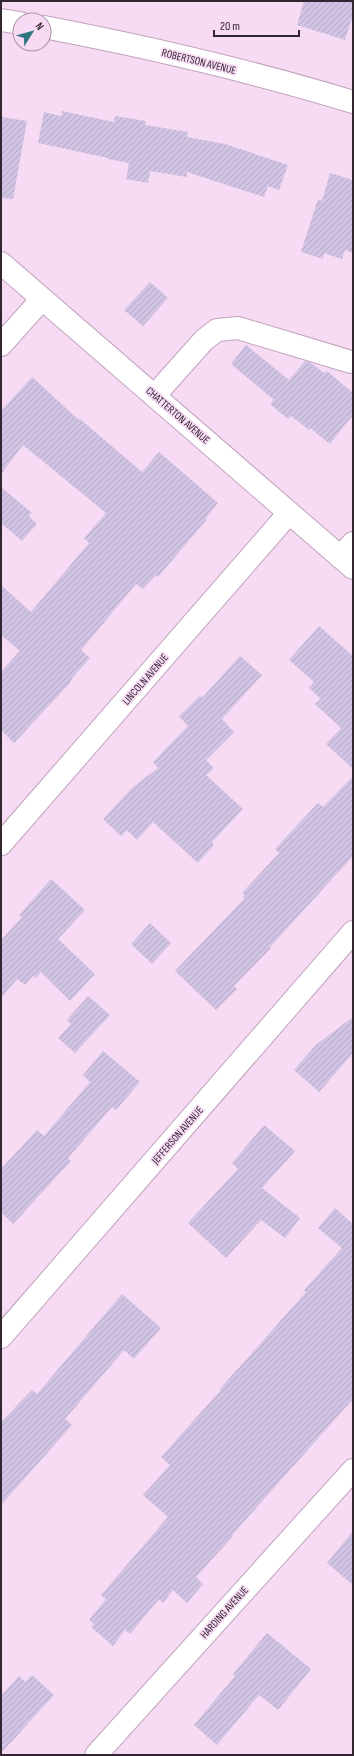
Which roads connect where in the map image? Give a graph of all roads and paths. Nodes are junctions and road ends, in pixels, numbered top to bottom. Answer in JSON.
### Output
{"nodes":[{"id":1,"x":1,"y":20,"type":"edge"},
{"id":2,"x":12,"y":22,"type":"edge"},
{"id":3,"x":52,"y":29,"type":"edge"},
{"id":4,"x":353,"y":102,"type":"edge"},
{"id":5,"x":1,"y":263,"type":"edge"},
{"id":6,"x":42,"y":299,"type":"junction"},
{"id":7,"x":1,"y":345,"type":"edge"},
{"id":8,"x":351,"y":362,"type":"dead end"},
{"id":9,"x":155,"y":395,"type":"junction"},
{"id":10,"x":289,"y":513,"type":"junction"},
{"id":11,"x":349,"y":556,"type":"edge"},
{"id":12,"x":1,"y":844,"type":"edge"},
{"id":13,"x":353,"y":932,"type":"edge"},
{"id":14,"x":1,"y":1337,"type":"edge"},
{"id":15,"x":353,"y":1470,"type":"edge"},
{"id":16,"x":96,"y":1755,"type":"edge"}],
"edges":[{"from":1,"to":2,"type":"street"},
{"from":3,"to":4,"type":"street","name":"ROBERTSON AVENUE"},
{"from":5,"to":6,"type":"street","name":"CHATTERTON AVENUE"},
{"from":6,"to":7,"type":"street"},
{"from":6,"to":9,"type":"street","name":"CHATTERTON AVENUE"},
{"from":8,"to":9,"type":"street"},
{"from":9,"to":10,"type":"street","name":"CHATTERTON AVENUE"},
{"from":10,"to":11,"type":"street","name":"CHATTERTON AVENUE"},
{"from":10,"to":12,"type":"street","name":"LINCOLN AVENUE"},
{"from":13,"to":14,"type":"street","name":"JEFFERSON AVENUE"},
{"from":15,"to":16,"type":"street","name":"HARDING AVENUE"}]}
